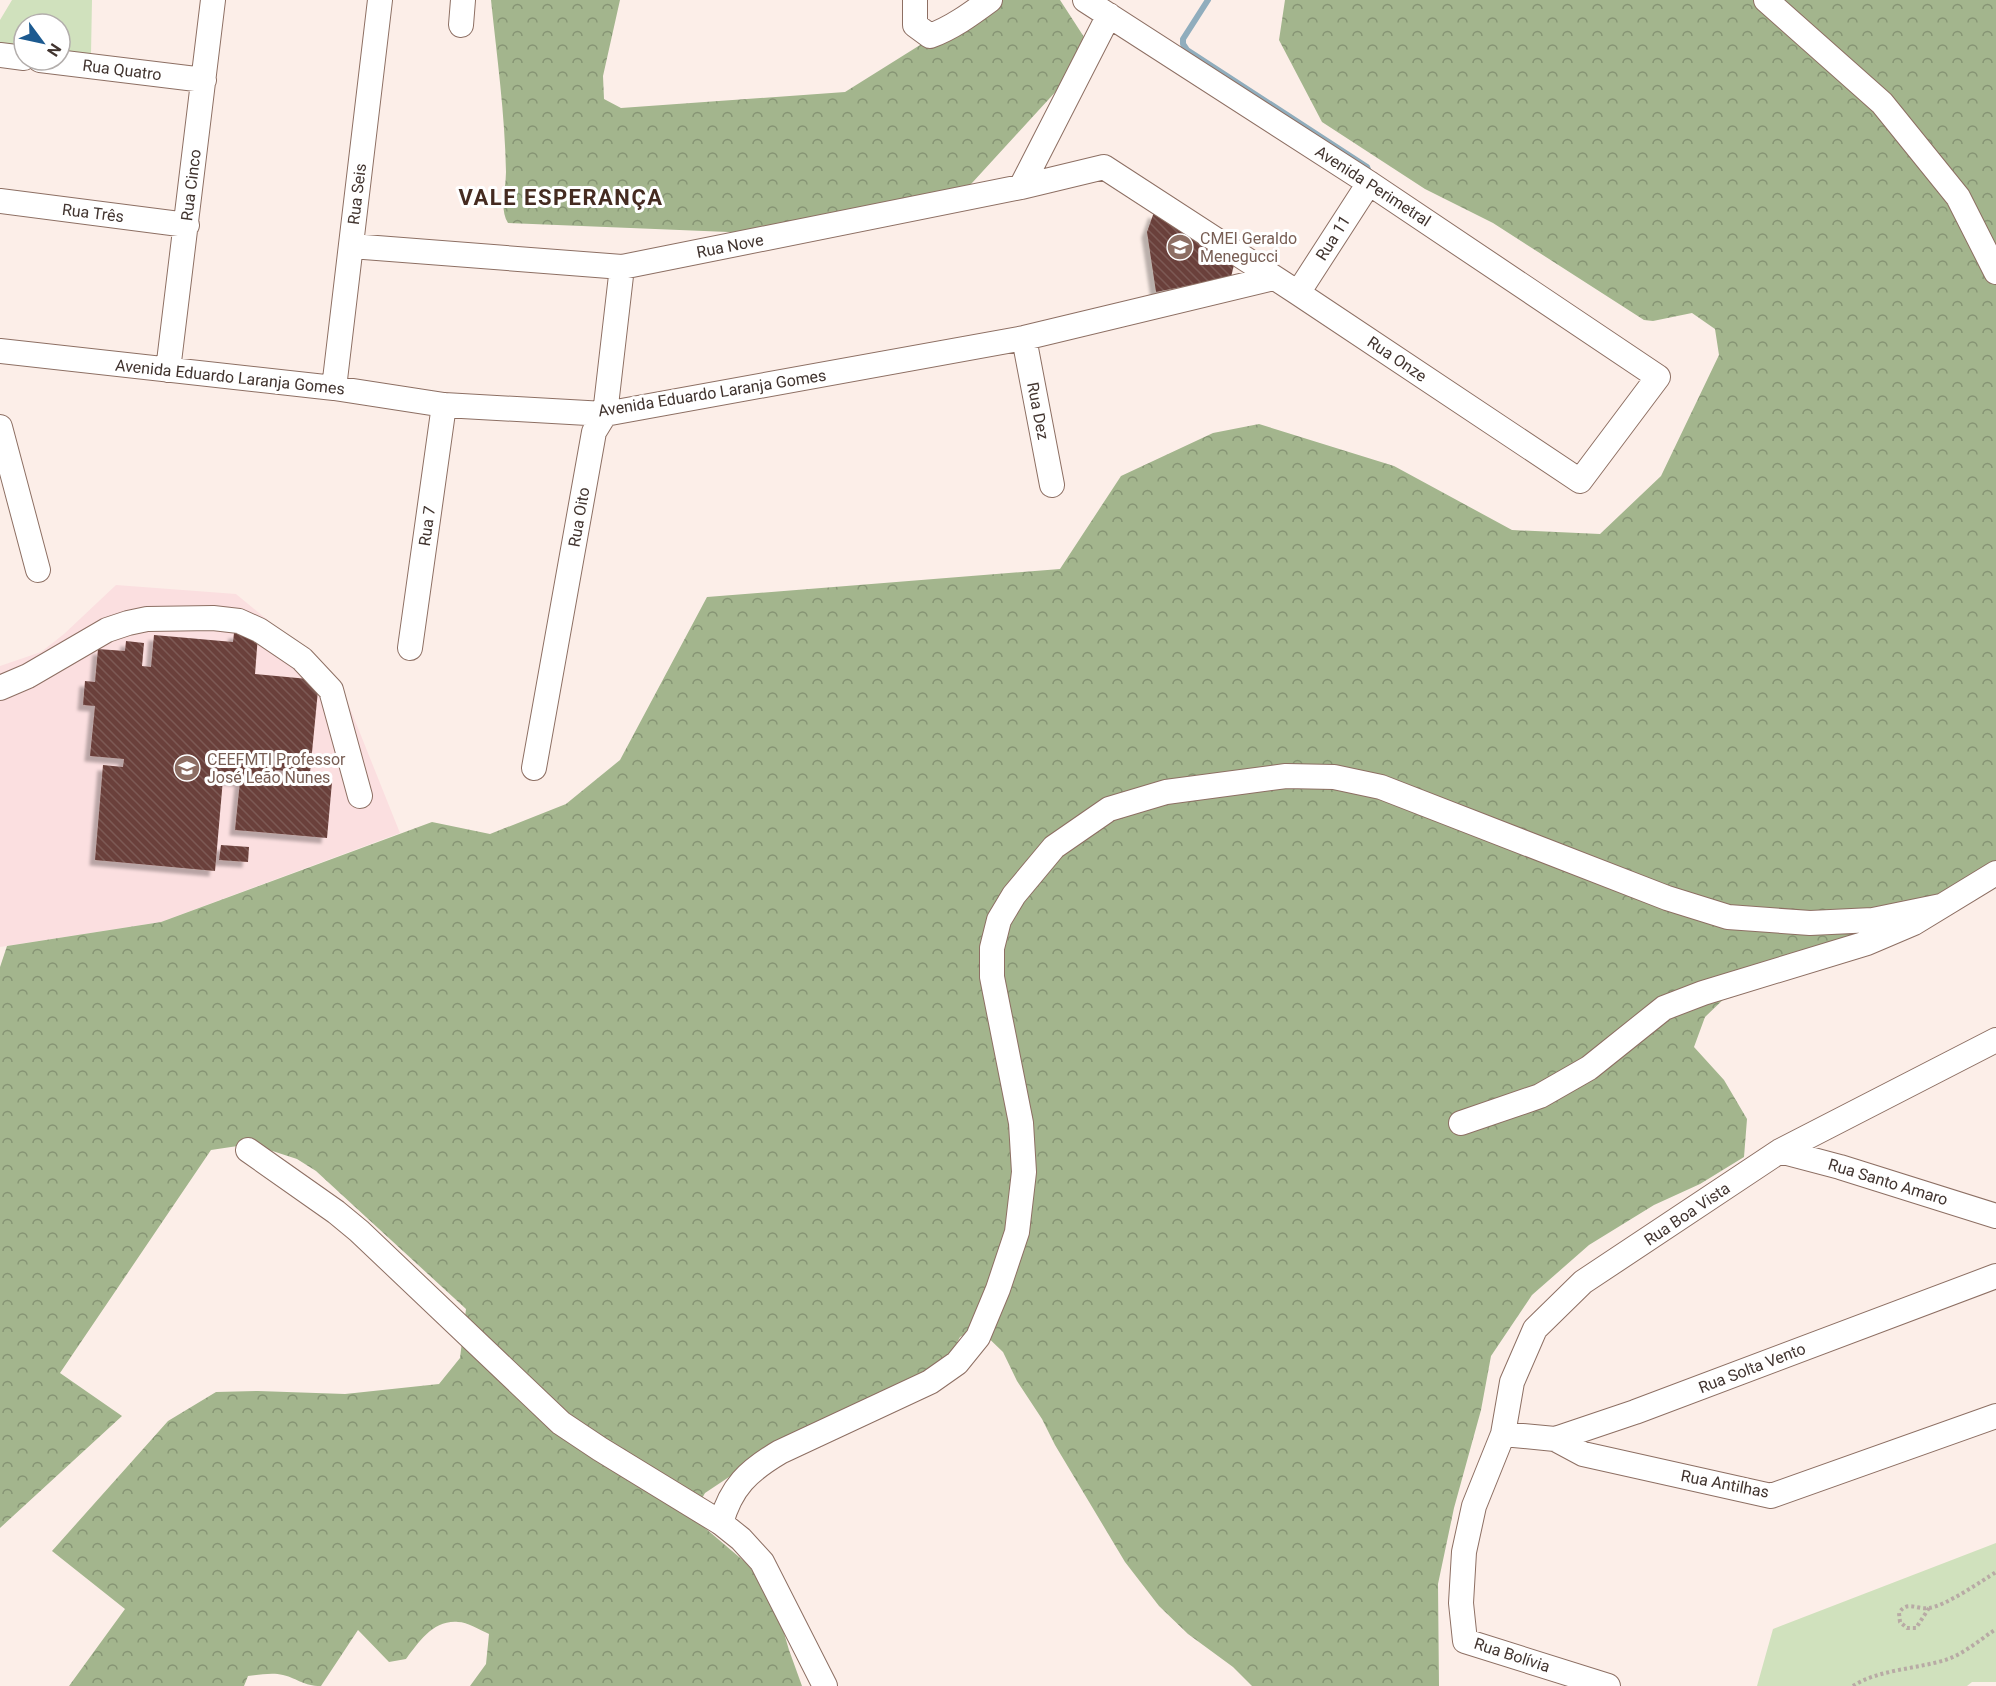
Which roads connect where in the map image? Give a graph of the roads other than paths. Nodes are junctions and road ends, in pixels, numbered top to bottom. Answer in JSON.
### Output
{"nodes":[{"id":1,"x":213,"y":0,"type":"edge"},
{"id":2,"x":380,"y":0,"type":"edge"},
{"id":3,"x":463,"y":0,"type":"edge"},
{"id":4,"x":915,"y":0,"type":"edge"},
{"id":5,"x":990,"y":0,"type":"edge"},
{"id":6,"x":1085,"y":0,"type":"edge"},
{"id":7,"x":1766,"y":0,"type":"edge"},
{"id":8,"x":1109,"y":15,"type":"junction"},
{"id":9,"x":460,"y":25,"type":"dead end"},
{"id":10,"x":72,"y":64,"type":"edge"},
{"id":11,"x":204,"y":80,"type":"junction"},
{"id":12,"x":1104,"y":167,"type":"joint"},
{"id":13,"x":1369,"y":183,"type":"junction"},
{"id":14,"x":1021,"y":187,"type":"junction"},
{"id":15,"x":0,"y":201,"type":"edge"},
{"id":16,"x":187,"y":225,"type":"junction"},
{"id":17,"x":351,"y":246,"type":"junction"},
{"id":18,"x":622,"y":267,"type":"junction"},
{"id":19,"x":1996,"y":272,"type":"edge"},
{"id":20,"x":1274,"y":278,"type":"junction"},
{"id":21,"x":1298,"y":293,"type":"junction"},
{"id":22,"x":1024,"y":338,"type":"junction"},
{"id":23,"x":0,"y":351,"type":"edge"},
{"id":24,"x":168,"y":370,"type":"junction"},
{"id":25,"x":1658,"y":377,"type":"joint"},
{"id":26,"x":334,"y":388,"type":"junction"},
{"id":27,"x":444,"y":405,"type":"junction"},
{"id":28,"x":605,"y":414,"type":"junction"},
{"id":29,"x":0,"y":427,"type":"edge"},
{"id":30,"x":1052,"y":485,"type":"dead end"},
{"id":31,"x":38,"y":570,"type":"dead end"},
{"id":32,"x":410,"y":648,"type":"dead end"},
{"id":33,"x":0,"y":688,"type":"edge"},
{"id":34,"x":534,"y":768,"type":"dead end"},
{"id":35,"x":360,"y":796,"type":"dead end"},
{"id":36,"x":1996,"y":873,"type":"edge"},
{"id":37,"x":1941,"y":906,"type":"junction"},
{"id":38,"x":1996,"y":1040,"type":"edge"},
{"id":39,"x":1461,"y":1123,"type":"dead end"},
{"id":40,"x":248,"y":1150,"type":"dead end"},
{"id":41,"x":1780,"y":1151,"type":"junction"},
{"id":42,"x":1996,"y":1216,"type":"edge"},
{"id":43,"x":1996,"y":1276,"type":"edge"},
{"id":44,"x":1996,"y":1416,"type":"edge"},
{"id":45,"x":1503,"y":1434,"type":"junction"},
{"id":46,"x":1555,"y":1439,"type":"junction"},
{"id":47,"x":1483,"y":1483,"type":"joint"},
{"id":48,"x":721,"y":1523,"type":"junction"},
{"id":49,"x":825,"y":1686,"type":"edge"},
{"id":50,"x":1608,"y":1686,"type":"edge"}],
"edges":[{"from":1,"to":11,"type":"street","name":"Rua Cinco"},
{"from":2,"to":17,"type":"street","name":"Rua Seis"},
{"from":3,"to":9,"type":"street"},
{"from":4,"to":5,"type":"street"},
{"from":6,"to":8,"type":"street","name":"Avenida Perimetral"},
{"from":7,"to":19,"type":"street"},
{"from":8,"to":13,"type":"street","name":"Avenida Perimetral"},
{"from":8,"to":14,"type":"street"},
{"from":10,"to":11,"type":"street","name":"Rua Quatro"},
{"from":11,"to":16,"type":"street","name":"Rua Cinco"},
{"from":12,"to":14,"type":"street","name":"Rua Nove"},
{"from":12,"to":20,"type":"street","name":"Rua Onze"},
{"from":13,"to":21,"type":"street","name":"Rua 11"},
{"from":13,"to":25,"type":"street","name":"Avenida Perimetral"},
{"from":14,"to":18,"type":"street","name":"Rua Nove"},
{"from":15,"to":16,"type":"street","name":"Rua Três"},
{"from":16,"to":24,"type":"street","name":"Rua Cinco"},
{"from":17,"to":18,"type":"street","name":"Rua Nove"},
{"from":17,"to":26,"type":"street","name":"Rua Seis"},
{"from":18,"to":28,"type":"street","name":"Rua Oito"},
{"from":20,"to":21,"type":"street","name":"Rua Onze"},
{"from":20,"to":22,"type":"street","name":"Avenida Eduardo Laranja Gomes"},
{"from":21,"to":25,"type":"street","name":"Rua Onze"},
{"from":22,"to":28,"type":"street","name":"Avenida Eduardo Laranja Gomes"},
{"from":22,"to":30,"type":"street","name":"Rua Dez"},
{"from":23,"to":24,"type":"street","name":"Avenida Eduardo Laranja Gomes"},
{"from":24,"to":26,"type":"street","name":"Avenida Eduardo Laranja Gomes"},
{"from":26,"to":27,"type":"street","name":"Avenida Eduardo Laranja Gomes"},
{"from":27,"to":28,"type":"street","name":"Avenida Eduardo Laranja Gomes"},
{"from":27,"to":32,"type":"street","name":"Rua 7"},
{"from":28,"to":34,"type":"street","name":"Rua Oito"},
{"from":29,"to":31,"type":"street"},
{"from":33,"to":35,"type":"street"},
{"from":36,"to":37,"type":"street"},
{"from":37,"to":39,"type":"street"},
{"from":37,"to":48,"type":"street"},
{"from":38,"to":41,"type":"street","name":"Rua Boa Vista"},
{"from":40,"to":48,"type":"street"},
{"from":41,"to":42,"type":"street","name":"Rua Santo Amaro"},
{"from":41,"to":45,"type":"street","name":"Rua Boa Vista"},
{"from":43,"to":46,"type":"street","name":"Rua Solta Vento"},
{"from":44,"to":46,"type":"street","name":"Rua Antilhas"},
{"from":45,"to":46,"type":"street","name":"Rua Solta Vento"},
{"from":45,"to":47,"type":"street","name":"Rua Boa Vista"},
{"from":47,"to":50,"type":"street","name":"Rua Bolívia"},
{"from":48,"to":49,"type":"street"}]}
